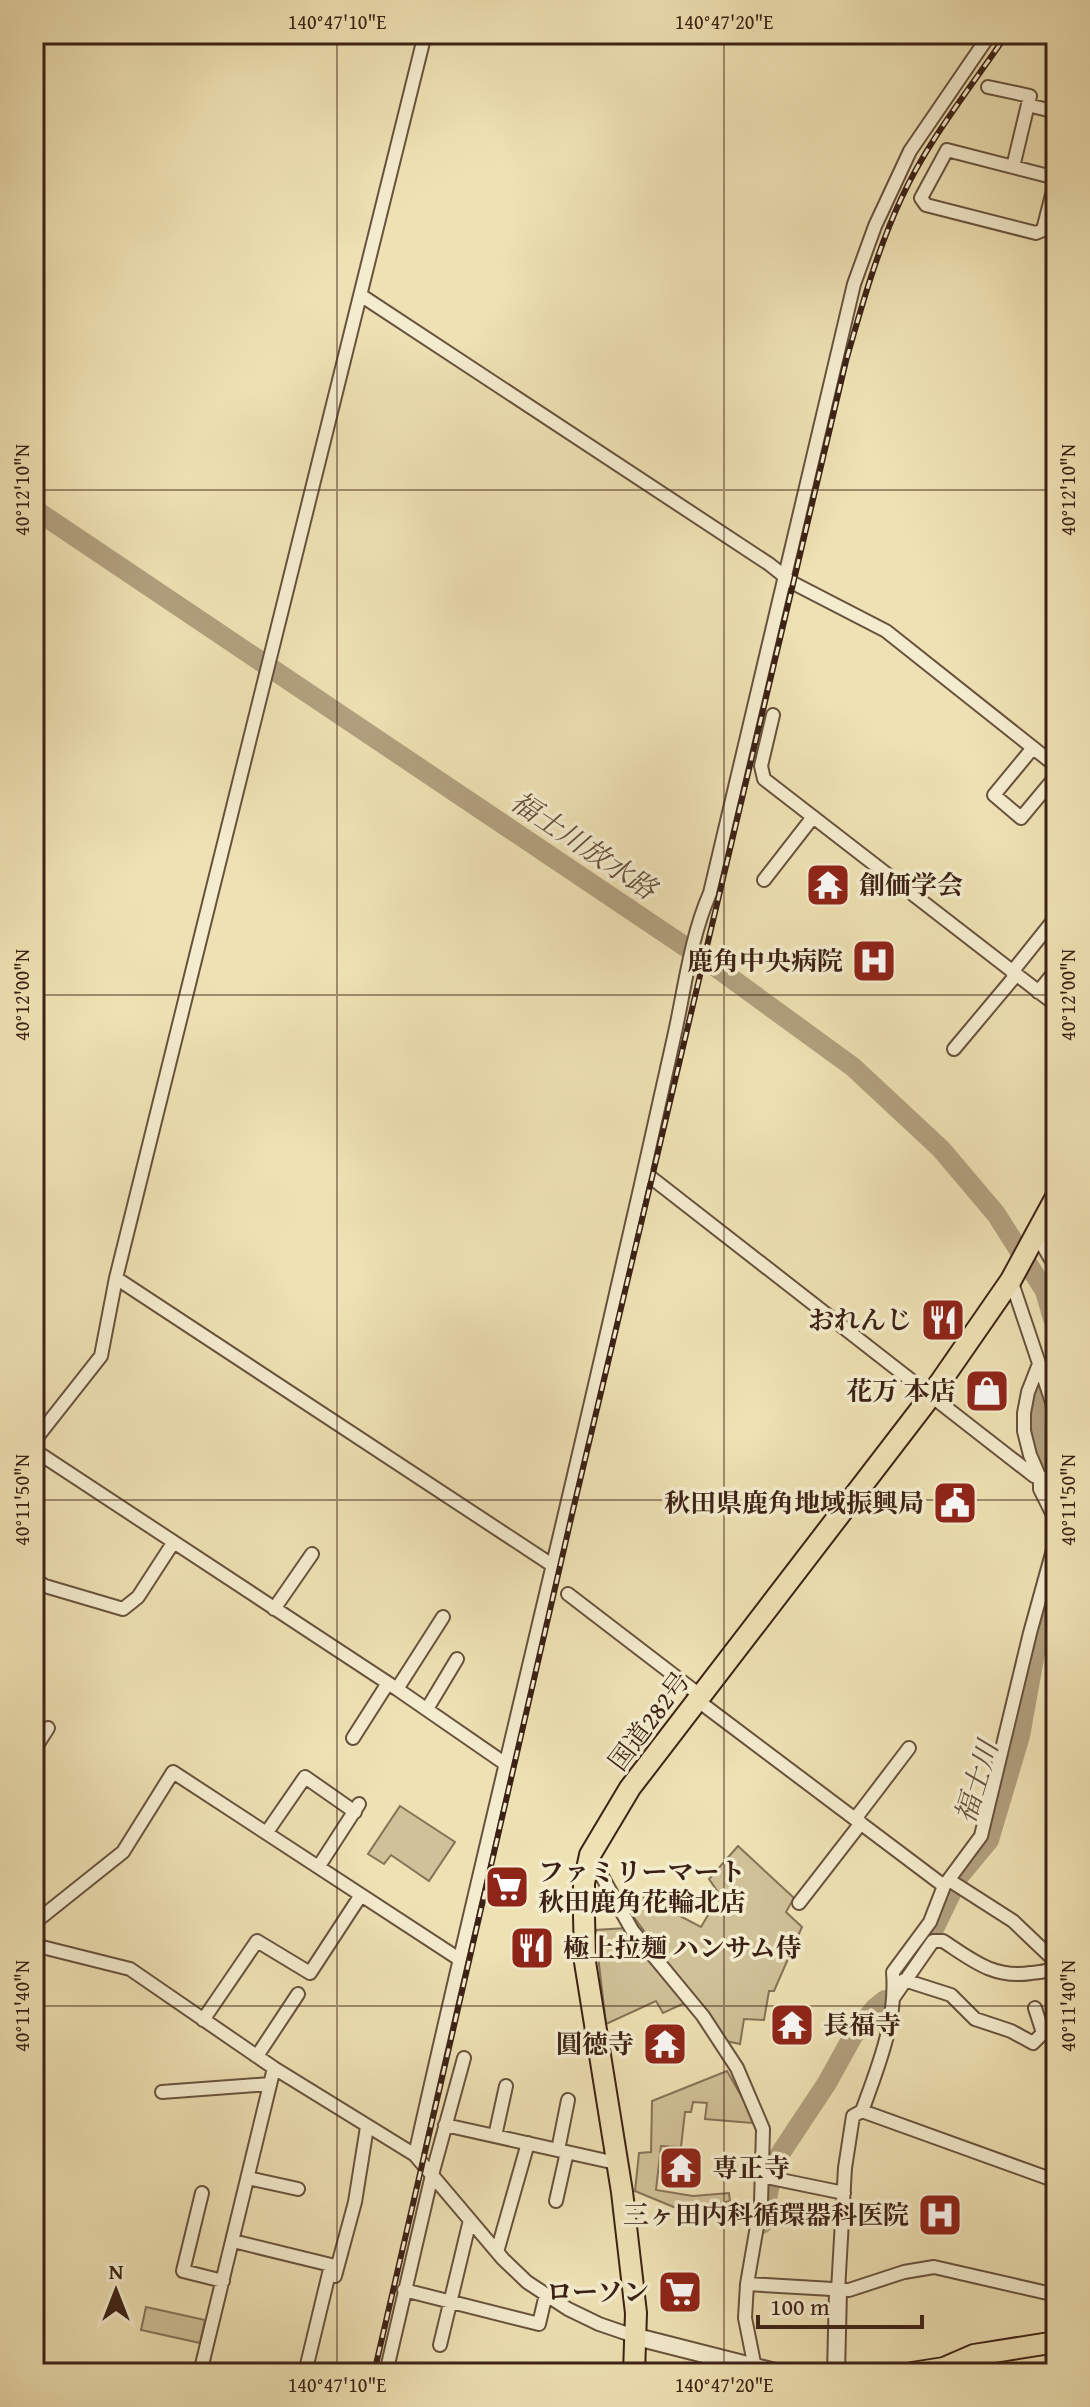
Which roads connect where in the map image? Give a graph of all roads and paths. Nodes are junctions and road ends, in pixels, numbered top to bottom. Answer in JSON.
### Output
{"nodes":[{"id":1,"x":425,"y":34,"type":"edge"},
{"id":2,"x":990,"y":34,"type":"edge"},
{"id":3,"x":988,"y":87,"type":"dead end"},
{"id":4,"x":1028,"y":105,"type":"junction"},
{"id":5,"x":1056,"y":112,"type":"edge"},
{"id":6,"x":1013,"y":167,"type":"junction"},
{"id":7,"x":1056,"y":178,"type":"edge"},
{"id":8,"x":362,"y":296,"type":"junction"},
{"id":9,"x":784,"y":576,"type":"junction"},
{"id":10,"x":773,"y":715,"type":"dead end"},
{"id":11,"x":1056,"y":738,"type":"edge"},
{"id":12,"x":1032,"y":749,"type":"junction"},
{"id":13,"x":1053,"y":764,"type":"edge"},
{"id":14,"x":1056,"y":776,"type":"edge"},
{"id":15,"x":813,"y":817,"type":"junction"},
{"id":16,"x":764,"y":880,"type":"dead end"},
{"id":17,"x":1056,"y":917,"type":"edge"},
{"id":18,"x":1056,"y":970,"type":"edge"},
{"id":19,"x":1014,"y":974,"type":"junction"},
{"id":20,"x":1038,"y":992,"type":"junction"},
{"id":21,"x":1056,"y":1005,"type":"edge"},
{"id":22,"x":954,"y":1049,"type":"dead end"},
{"id":23,"x":644,"y":1172,"type":"junction"},
{"id":24,"x":1056,"y":1197,"type":"edge"},
{"id":25,"x":1035,"y":1235,"type":"junction"},
{"id":26,"x":1056,"y":1268,"type":"edge"},
{"id":27,"x":116,"y":1278,"type":"junction"},
{"id":28,"x":1011,"y":1280,"type":"junction"},
{"id":29,"x":1039,"y":1364,"type":"junction"},
{"id":30,"x":930,"y":1397,"type":"junction"},
{"id":31,"x":1056,"y":1414,"type":"edge"},
{"id":32,"x":34,"y":1441,"type":"edge"},
{"id":33,"x":34,"y":1450,"type":"edge"},
{"id":34,"x":1049,"y":1479,"type":"edge"},
{"id":35,"x":173,"y":1543,"type":"junction"},
{"id":36,"x":312,"y":1554,"type":"dead end"},
{"id":37,"x":552,"y":1565,"type":"junction"},
{"id":38,"x":34,"y":1579,"type":"edge"},
{"id":39,"x":568,"y":1594,"type":"dead end"},
{"id":40,"x":274,"y":1609,"type":"junction"},
{"id":41,"x":443,"y":1617,"type":"dead end"},
{"id":42,"x":457,"y":1659,"type":"dead end"},
{"id":43,"x":393,"y":1686,"type":"junction"},
{"id":44,"x":699,"y":1698,"type":"junction"},
{"id":45,"x":427,"y":1709,"type":"junction"},
{"id":46,"x":48,"y":1728,"type":"dead end"},
{"id":47,"x":353,"y":1738,"type":"dead end"},
{"id":48,"x":909,"y":1748,"type":"dead end"},
{"id":49,"x":34,"y":1750,"type":"edge"},
{"id":50,"x":507,"y":1765,"type":"junction"},
{"id":51,"x":858,"y":1821,"type":"junction"},
{"id":52,"x":267,"y":1832,"type":"junction"},
{"id":53,"x":590,"y":1855,"type":"junction"},
{"id":54,"x":319,"y":1866,"type":"junction"},
{"id":55,"x":946,"y":1883,"type":"junction"},
{"id":56,"x":361,"y":1895,"type":"junction"},
{"id":57,"x":799,"y":1903,"type":"dead end"},
{"id":58,"x":34,"y":1923,"type":"edge"},
{"id":59,"x":34,"y":1945,"type":"edge"},
{"id":60,"x":459,"y":1959,"type":"junction"},
{"id":61,"x":904,"y":1980,"type":"junction"},
{"id":62,"x":298,"y":1994,"type":"dead end"},
{"id":63,"x":892,"y":2000,"type":"junction"},
{"id":64,"x":1035,"y":2008,"type":"dead end"},
{"id":65,"x":203,"y":2020,"type":"junction"},
{"id":66,"x":257,"y":2056,"type":"junction"},
{"id":67,"x":464,"y":2058,"type":"dead end"},
{"id":68,"x":274,"y":2068,"type":"junction"},
{"id":69,"x":270,"y":2084,"type":"junction"},
{"id":70,"x":506,"y":2086,"type":"dead end"},
{"id":71,"x":162,"y":2092,"type":"dead end"},
{"id":72,"x":568,"y":2100,"type":"dead end"},
{"id":73,"x":862,"y":2111,"type":"junction"},
{"id":74,"x":445,"y":2125,"type":"junction"},
{"id":75,"x":367,"y":2127,"type":"junction"},
{"id":76,"x":495,"y":2136,"type":"junction"},
{"id":77,"x":528,"y":2143,"type":"junction"},
{"id":78,"x":562,"y":2151,"type":"junction"},
{"id":79,"x":415,"y":2155,"type":"junction"},
{"id":80,"x":616,"y":2163,"type":"junction"},
{"id":81,"x":432,"y":2175,"type":"junction"},
{"id":82,"x":762,"y":2176,"type":"junction"},
{"id":83,"x":248,"y":2178,"type":"junction"},
{"id":84,"x":1056,"y":2181,"type":"edge"},
{"id":85,"x":298,"y":2189,"type":"dead end"},
{"id":86,"x":202,"y":2193,"type":"dead end"},
{"id":87,"x":844,"y":2193,"type":"junction"},
{"id":88,"x":556,"y":2201,"type":"dead end"},
{"id":89,"x":470,"y":2220,"type":"junction"},
{"id":90,"x":233,"y":2241,"type":"junction"},
{"id":91,"x":497,"y":2252,"type":"junction"},
{"id":92,"x":328,"y":2278,"type":"junction"},
{"id":93,"x":223,"y":2281,"type":"junction"},
{"id":94,"x":747,"y":2284,"type":"junction"},
{"id":95,"x":404,"y":2290,"type":"junction"},
{"id":96,"x":838,"y":2291,"type":"junction"},
{"id":97,"x":546,"y":2294,"type":"junction"},
{"id":98,"x":1056,"y":2295,"type":"edge"},
{"id":99,"x":450,"y":2303,"type":"junction"},
{"id":100,"x":637,"y":2337,"type":"junction"},
{"id":101,"x":1056,"y":2342,"type":"edge"},
{"id":102,"x":440,"y":2345,"type":"dead end"},
{"id":103,"x":755,"y":2371,"type":"edge"},
{"id":104,"x":200,"y":2373,"type":"edge"},
{"id":105,"x":305,"y":2373,"type":"edge"},
{"id":106,"x":386,"y":2373,"type":"edge"},
{"id":107,"x":634,"y":2373,"type":"edge"},
{"id":108,"x":779,"y":2373,"type":"edge"},
{"id":109,"x":836,"y":2373,"type":"edge"},
{"id":110,"x":912,"y":2373,"type":"edge"}],
"edges":[{"from":1,"to":8,"type":"street"},
{"from":2,"to":9,"type":"street"},
{"from":3,"to":4,"type":"street"},
{"from":4,"to":5,"type":"street"},
{"from":4,"to":6,"type":"street"},
{"from":6,"to":7,"type":"street"},
{"from":6,"to":7,"type":"street"},
{"from":8,"to":9,"type":"street"},
{"from":8,"to":27,"type":"street"},
{"from":9,"to":12,"type":"street"},
{"from":9,"to":23,"type":"street"},
{"from":10,"to":15,"type":"street"},
{"from":11,"to":13,"type":"street"},
{"from":12,"to":13,"type":"street"},
{"from":12,"to":14,"type":"street"},
{"from":15,"to":16,"type":"street"},
{"from":15,"to":19,"type":"street"},
{"from":17,"to":19,"type":"street"},
{"from":18,"to":20,"type":"street"},
{"from":19,"to":20,"type":"street"},
{"from":19,"to":22,"type":"street"},
{"from":20,"to":21,"type":"street"},
{"from":23,"to":30,"type":"street"},
{"from":23,"to":37,"type":"street"},
{"from":24,"to":25,"type":"main road","name":"国道282号"},
{"from":25,"to":26,"type":"street"},
{"from":25,"to":28,"type":"main road","name":"国道282号"},
{"from":27,"to":32,"type":"street"},
{"from":27,"to":37,"type":"street"},
{"from":28,"to":29,"type":"street"},
{"from":28,"to":30,"type":"main road","name":"国道282号"},
{"from":29,"to":31,"type":"street"},
{"from":29,"to":34,"type":"street"},
{"from":30,"to":34,"type":"street"},
{"from":30,"to":44,"type":"main road","name":"国道282号"},
{"from":33,"to":35,"type":"street"},
{"from":34,"to":55,"type":"street"},
{"from":35,"to":38,"type":"street"},
{"from":35,"to":40,"type":"street"},
{"from":36,"to":40,"type":"street"},
{"from":37,"to":50,"type":"street"},
{"from":39,"to":44,"type":"street"},
{"from":40,"to":43,"type":"street"},
{"from":41,"to":43,"type":"street"},
{"from":42,"to":45,"type":"street"},
{"from":43,"to":45,"type":"street"},
{"from":43,"to":47,"type":"street"},
{"from":44,"to":51,"type":"street"},
{"from":44,"to":53,"type":"main road","name":"国道282号"},
{"from":45,"to":50,"type":"street"},
{"from":46,"to":49,"type":"street"},
{"from":48,"to":51,"type":"street"},
{"from":50,"to":60,"type":"street"},
{"from":51,"to":55,"type":"street"},
{"from":51,"to":57,"type":"street"},
{"from":52,"to":54,"type":"street"},
{"from":52,"to":54,"type":"street"},
{"from":52,"to":58,"type":"street"},
{"from":53,"to":80,"type":"main road","name":"国道282号"},
{"from":53,"to":82,"type":"street"},
{"from":54,"to":56,"type":"street"},
{"from":55,"to":61,"type":"street"},
{"from":55,"to":63,"type":"street"},
{"from":56,"to":60,"type":"street"},
{"from":56,"to":65,"type":"street"},
{"from":59,"to":65,"type":"street"},
{"from":60,"to":79,"type":"street"},
{"from":61,"to":63,"type":"street"},
{"from":61,"to":64,"type":"street"},
{"from":62,"to":66,"type":"street"},
{"from":63,"to":73,"type":"street"},
{"from":65,"to":66,"type":"street"},
{"from":66,"to":68,"type":"street"},
{"from":67,"to":74,"type":"street"},
{"from":68,"to":69,"type":"street"},
{"from":68,"to":75,"type":"street"},
{"from":69,"to":71,"type":"street"},
{"from":69,"to":83,"type":"street"},
{"from":70,"to":76,"type":"street"},
{"from":72,"to":78,"type":"street"},
{"from":73,"to":84,"type":"street"},
{"from":73,"to":87,"type":"street"},
{"from":74,"to":76,"type":"street"},
{"from":74,"to":81,"type":"street"},
{"from":75,"to":79,"type":"street"},
{"from":75,"to":92,"type":"street"},
{"from":76,"to":77,"type":"street"},
{"from":77,"to":78,"type":"street"},
{"from":77,"to":91,"type":"street"},
{"from":78,"to":80,"type":"street"},
{"from":78,"to":88,"type":"street"},
{"from":79,"to":81,"type":"street"},
{"from":80,"to":100,"type":"main road","name":"国道282号"},
{"from":81,"to":89,"type":"street"},
{"from":81,"to":95,"type":"street"},
{"from":82,"to":87,"type":"street"},
{"from":82,"to":94,"type":"street"},
{"from":83,"to":85,"type":"street"},
{"from":83,"to":90,"type":"street"},
{"from":86,"to":93,"type":"street"},
{"from":87,"to":96,"type":"street"},
{"from":89,"to":91,"type":"street"},
{"from":89,"to":99,"type":"street"},
{"from":90,"to":92,"type":"street"},
{"from":90,"to":93,"type":"street"},
{"from":91,"to":97,"type":"street"},
{"from":92,"to":105,"type":"street"},
{"from":93,"to":104,"type":"street"},
{"from":94,"to":96,"type":"street"},
{"from":94,"to":103,"type":"street"},
{"from":95,"to":99,"type":"street"},
{"from":95,"to":106,"type":"street"},
{"from":96,"to":98,"type":"street"},
{"from":96,"to":109,"type":"street"},
{"from":97,"to":99,"type":"street"},
{"from":97,"to":100,"type":"street"},
{"from":99,"to":102,"type":"street"},
{"from":100,"to":103,"type":"street"},
{"from":100,"to":107,"type":"main road","name":"国道282号"},
{"from":101,"to":110,"type":"main road"},
{"from":103,"to":108,"type":"street"}]}
